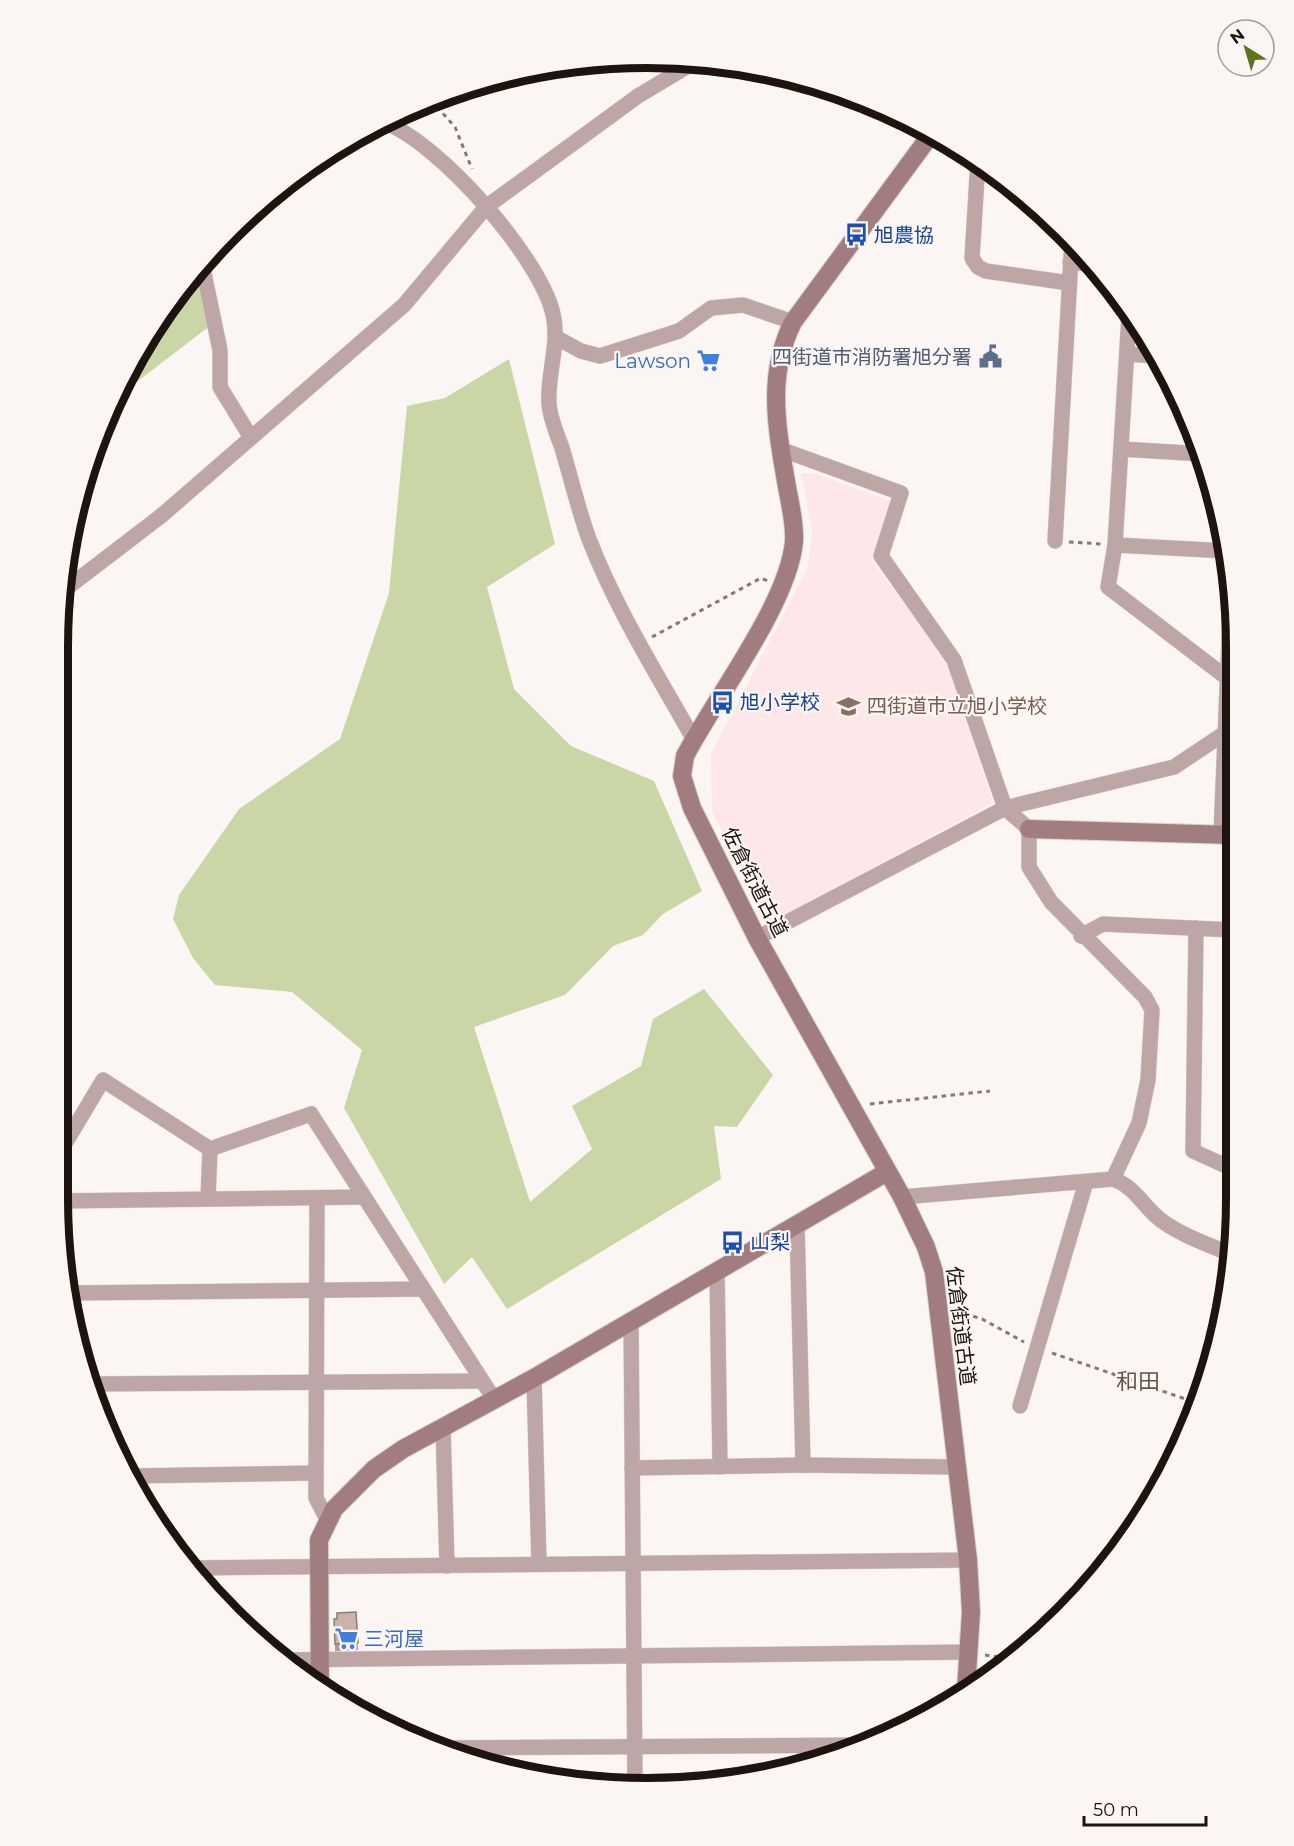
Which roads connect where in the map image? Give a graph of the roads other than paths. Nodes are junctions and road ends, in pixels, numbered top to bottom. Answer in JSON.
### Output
{"nodes":[{"id":1,"x":683,"y":69,"type":"edge"},
{"id":2,"x":394,"y":126,"type":"edge"},
{"id":3,"x":927,"y":140,"type":"edge"},
{"id":4,"x":977,"y":171,"type":"edge"},
{"id":5,"x":482,"y":203,"type":"junction"},
{"id":6,"x":1071,"y":252,"type":"edge"},
{"id":7,"x":1070,"y":262,"type":"junction"},
{"id":8,"x":1082,"y":264,"type":"edge"},
{"id":9,"x":204,"y":273,"type":"edge"},
{"id":10,"x":1069,"y":283,"type":"junction"},
{"id":11,"x":793,"y":322,"type":"junction"},
{"id":12,"x":1129,"y":324,"type":"edge"},
{"id":13,"x":557,"y":338,"type":"junction"},
{"id":14,"x":1127,"y":354,"type":"junction"},
{"id":15,"x":1148,"y":355,"type":"edge"},
{"id":16,"x":250,"y":436,"type":"junction"},
{"id":17,"x":780,"y":448,"type":"junction"},
{"id":18,"x":1121,"y":449,"type":"junction"},
{"id":19,"x":1193,"y":453,"type":"edge"},
{"id":20,"x":1055,"y":541,"type":"road end"},
{"id":21,"x":1115,"y":545,"type":"junction"},
{"id":22,"x":1218,"y":551,"type":"edge"},
{"id":23,"x":71,"y":585,"type":"edge"},
{"id":24,"x":1226,"y":677,"type":"edge"},
{"id":25,"x":1226,"y":735,"type":"edge"},
{"id":26,"x":693,"y":740,"type":"junction"},
{"id":27,"x":1005,"y":808,"type":"junction"},
{"id":28,"x":1029,"y":829,"type":"junction"},
{"id":29,"x":1226,"y":835,"type":"edge"},
{"id":30,"x":1196,"y":928,"type":"junction"},
{"id":31,"x":1226,"y":930,"type":"edge"},
{"id":32,"x":1081,"y":936,"type":"junction"},
{"id":33,"x":757,"y":938,"type":"junction"},
{"id":34,"x":68,"y":1139,"type":"edge"},
{"id":35,"x":210,"y":1149,"type":"junction"},
{"id":36,"x":1226,"y":1166,"type":"edge"},
{"id":37,"x":887,"y":1172,"type":"junction"},
{"id":38,"x":1113,"y":1179,"type":"junction"},
{"id":39,"x":1086,"y":1182,"type":"junction"},
{"id":40,"x":364,"y":1197,"type":"junction"},
{"id":41,"x":902,"y":1197,"type":"junction"},
{"id":42,"x":317,"y":1198,"type":"junction"},
{"id":43,"x":208,"y":1199,"type":"junction"},
{"id":44,"x":68,"y":1201,"type":"edge"},
{"id":45,"x":797,"y":1224,"type":"junction"},
{"id":46,"x":1224,"y":1251,"type":"edge"},
{"id":47,"x":717,"y":1270,"type":"junction"},
{"id":48,"x":423,"y":1289,"type":"junction"},
{"id":49,"x":316,"y":1290,"type":"junction"},
{"id":50,"x":75,"y":1293,"type":"edge"},
{"id":51,"x":631,"y":1320,"type":"junction"},
{"id":52,"x":534,"y":1378,"type":"junction"},
{"id":53,"x":482,"y":1381,"type":"junction"},
{"id":54,"x":316,"y":1382,"type":"junction"},
{"id":55,"x":98,"y":1384,"type":"edge"},
{"id":56,"x":494,"y":1399,"type":"junction"},
{"id":57,"x":1020,"y":1406,"type":"dead end"},
{"id":58,"x":443,"y":1427,"type":"junction"},
{"id":59,"x":803,"y":1465,"type":"junction"},
{"id":60,"x":720,"y":1467,"type":"junction"},
{"id":61,"x":955,"y":1467,"type":"junction"},
{"id":62,"x":632,"y":1468,"type":"junction"},
{"id":63,"x":316,"y":1473,"type":"junction"},
{"id":64,"x":138,"y":1476,"type":"edge"},
{"id":65,"x":328,"y":1521,"type":"junction"},
{"id":66,"x":968,"y":1560,"type":"junction"},
{"id":67,"x":539,"y":1564,"type":"junction"},
{"id":68,"x":633,"y":1564,"type":"junction"},
{"id":69,"x":447,"y":1566,"type":"junction"},
{"id":70,"x":318,"y":1567,"type":"junction"},
{"id":71,"x":200,"y":1568,"type":"edge"},
{"id":72,"x":968,"y":1652,"type":"junction"},
{"id":73,"x":634,"y":1657,"type":"junction"},
{"id":74,"x":295,"y":1660,"type":"edge"},
{"id":75,"x":320,"y":1660,"type":"junction"},
{"id":76,"x":320,"y":1677,"type":"edge"},
{"id":77,"x":966,"y":1683,"type":"edge"},
{"id":78,"x":840,"y":1745,"type":"edge"},
{"id":79,"x":634,"y":1747,"type":"junction"},
{"id":80,"x":461,"y":1748,"type":"edge"},
{"id":81,"x":635,"y":1778,"type":"edge"}],
"edges":[{"from":1,"to":5,"type":"street"},
{"from":2,"to":5,"type":"street"},
{"from":3,"to":11,"type":"street","name":"佐倉街道古道"},
{"from":4,"to":10,"type":"street"},
{"from":5,"to":13,"type":"street"},
{"from":5,"to":16,"type":"street"},
{"from":6,"to":7,"type":"street"},
{"from":7,"to":8,"type":"street"},
{"from":7,"to":10,"type":"street"},
{"from":9,"to":16,"type":"street"},
{"from":10,"to":20,"type":"street"},
{"from":11,"to":13,"type":"street"},
{"from":11,"to":17,"type":"street","name":"佐倉街道古道"},
{"from":12,"to":14,"type":"street"},
{"from":13,"to":26,"type":"street"},
{"from":14,"to":15,"type":"street"},
{"from":14,"to":18,"type":"street"},
{"from":16,"to":23,"type":"street"},
{"from":17,"to":26,"type":"street","name":"佐倉街道古道"},
{"from":17,"to":27,"type":"street"},
{"from":18,"to":19,"type":"street"},
{"from":18,"to":21,"type":"street"},
{"from":21,"to":22,"type":"street"},
{"from":21,"to":24,"type":"street"},
{"from":25,"to":27,"type":"street"},
{"from":26,"to":33,"type":"street","name":"佐倉街道古道"},
{"from":27,"to":28,"type":"street"},
{"from":27,"to":33,"type":"street"},
{"from":28,"to":29,"type":"street"},
{"from":28,"to":32,"type":"street"},
{"from":30,"to":31,"type":"street"},
{"from":30,"to":32,"type":"street"},
{"from":30,"to":36,"type":"street"},
{"from":32,"to":38,"type":"street"},
{"from":33,"to":37,"type":"street","name":"佐倉街道古道"},
{"from":34,"to":35,"type":"street"},
{"from":35,"to":40,"type":"street"},
{"from":35,"to":43,"type":"street"},
{"from":37,"to":41,"type":"street","name":"佐倉街道古道"},
{"from":37,"to":45,"type":"street"},
{"from":38,"to":39,"type":"street"},
{"from":38,"to":46,"type":"street"},
{"from":39,"to":41,"type":"street"},
{"from":39,"to":57,"type":"street"},
{"from":40,"to":42,"type":"street"},
{"from":40,"to":48,"type":"street"},
{"from":41,"to":61,"type":"street","name":"佐倉街道古道"},
{"from":42,"to":43,"type":"street"},
{"from":42,"to":49,"type":"street"},
{"from":43,"to":44,"type":"street"},
{"from":45,"to":47,"type":"street"},
{"from":45,"to":59,"type":"street"},
{"from":47,"to":51,"type":"street"},
{"from":47,"to":60,"type":"street"},
{"from":48,"to":49,"type":"street"},
{"from":48,"to":53,"type":"street"},
{"from":49,"to":50,"type":"street"},
{"from":49,"to":54,"type":"street"},
{"from":51,"to":52,"type":"street"},
{"from":51,"to":62,"type":"street"},
{"from":52,"to":56,"type":"street"},
{"from":52,"to":67,"type":"street"},
{"from":53,"to":54,"type":"street"},
{"from":53,"to":56,"type":"street"},
{"from":54,"to":55,"type":"street"},
{"from":54,"to":63,"type":"street"},
{"from":56,"to":58,"type":"street"},
{"from":58,"to":65,"type":"street"},
{"from":58,"to":69,"type":"street"},
{"from":59,"to":60,"type":"street"},
{"from":59,"to":61,"type":"street"},
{"from":60,"to":62,"type":"street"},
{"from":61,"to":66,"type":"street","name":"佐倉街道古道"},
{"from":62,"to":68,"type":"street"},
{"from":63,"to":64,"type":"street"},
{"from":63,"to":65,"type":"street"},
{"from":65,"to":70,"type":"street"},
{"from":66,"to":68,"type":"street"},
{"from":66,"to":72,"type":"street","name":"佐倉街道古道"},
{"from":67,"to":68,"type":"street"},
{"from":67,"to":69,"type":"street"},
{"from":68,"to":73,"type":"street"},
{"from":69,"to":70,"type":"street"},
{"from":70,"to":71,"type":"street"},
{"from":70,"to":75,"type":"street"},
{"from":72,"to":73,"type":"street"},
{"from":72,"to":77,"type":"street","name":"佐倉街道古道"},
{"from":73,"to":75,"type":"street"},
{"from":73,"to":79,"type":"street"},
{"from":74,"to":75,"type":"street"},
{"from":75,"to":76,"type":"street"},
{"from":78,"to":79,"type":"street"},
{"from":79,"to":80,"type":"street"},
{"from":79,"to":81,"type":"street"}]}
